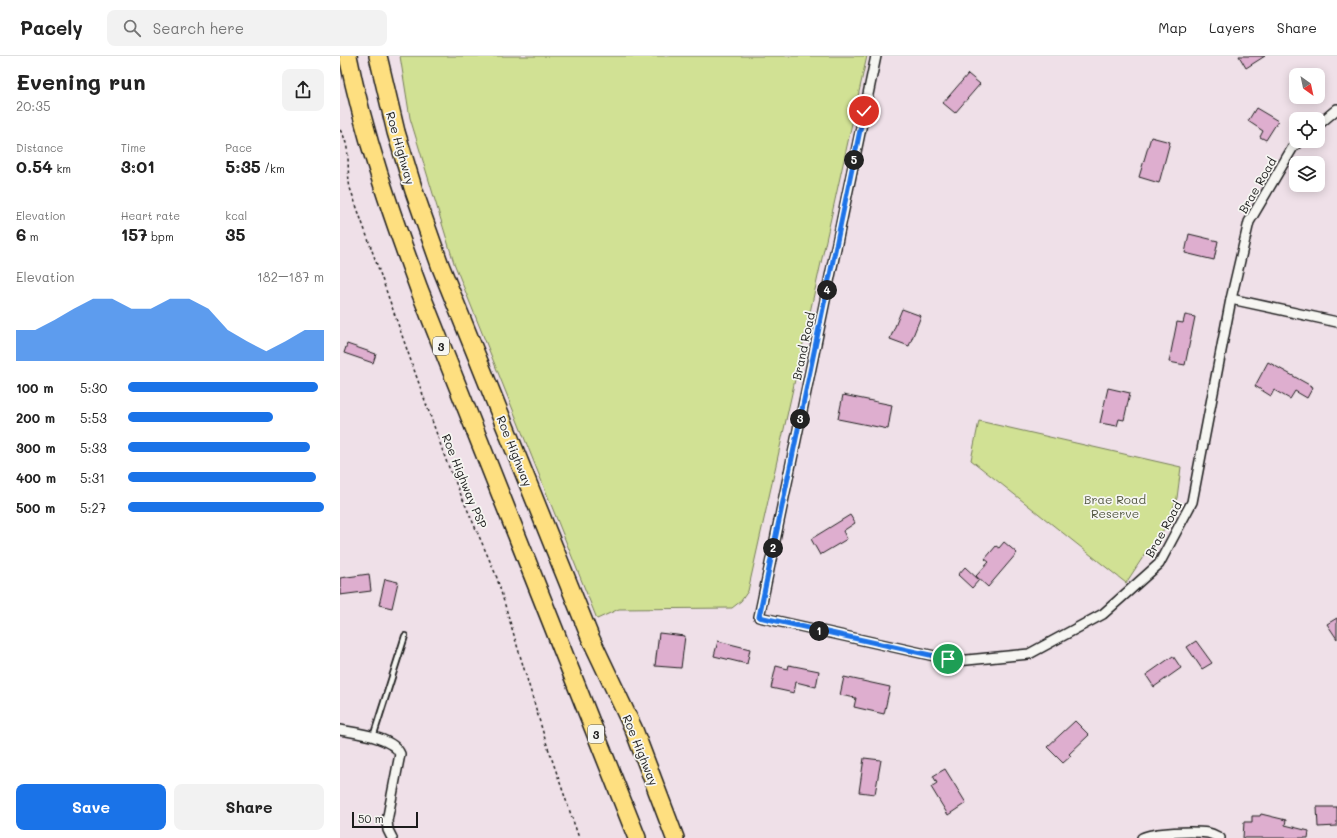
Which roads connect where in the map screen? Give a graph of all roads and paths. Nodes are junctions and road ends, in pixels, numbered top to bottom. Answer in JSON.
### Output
{"nodes":[{"id":1,"x":348,"y":56,"type":"edge"},
{"id":2,"x":378,"y":56,"type":"edge"},
{"id":3,"x":876,"y":56,"type":"edge"},
{"id":4,"x":1337,"y":109,"type":"edge"},
{"id":5,"x":1325,"y":119,"type":"edge"},
{"id":6,"x":340,"y":130,"type":"edge"},
{"id":7,"x":1292,"y":148,"type":"edge"},
{"id":8,"x":1231,"y":299,"type":"junction"},
{"id":9,"x":1337,"y":322,"type":"edge"},
{"id":10,"x":759,"y":617,"type":"joint"},
{"id":11,"x":405,"y":636,"type":"dead end"},
{"id":12,"x":340,"y":730,"type":"edge"},
{"id":13,"x":634,"y":730,"type":"junction"},
{"id":14,"x":373,"y":737,"type":"junction"},
{"id":15,"x":392,"y":838,"type":"edge"},
{"id":16,"x":579,"y":838,"type":"edge"},
{"id":17,"x":637,"y":838,"type":"edge"},
{"id":18,"x":675,"y":838,"type":"edge"},
{"id":19,"x":687,"y":838,"type":"edge"},
{"id":20,"x":1142,"y":838,"type":"edge"},
{"id":21,"x":1220,"y":838,"type":"edge"}],
"edges":[{"from":1,"to":17,"type":"highway","number":"3"},
{"from":2,"to":13,"type":"highway","name":"Roe Highway"},
{"from":3,"to":10,"type":"street","name":"Brand Road"},
{"from":4,"to":5,"type":"street"},
{"from":6,"to":16,"type":"path","name":"Roe Highway PSP"},
{"from":7,"to":8,"type":"street","name":"Brae Road"},
{"from":8,"to":9,"type":"street"},
{"from":8,"to":10,"type":"street","name":"Brae Road"},
{"from":11,"to":14,"type":"lane"},
{"from":12,"to":14,"type":"street"},
{"from":13,"to":18,"type":"highway","name":"Roe Highway"},
{"from":13,"to":19,"type":"highway"},
{"from":14,"to":15,"type":"street"},
{"from":20,"to":21,"type":"street"}]}
